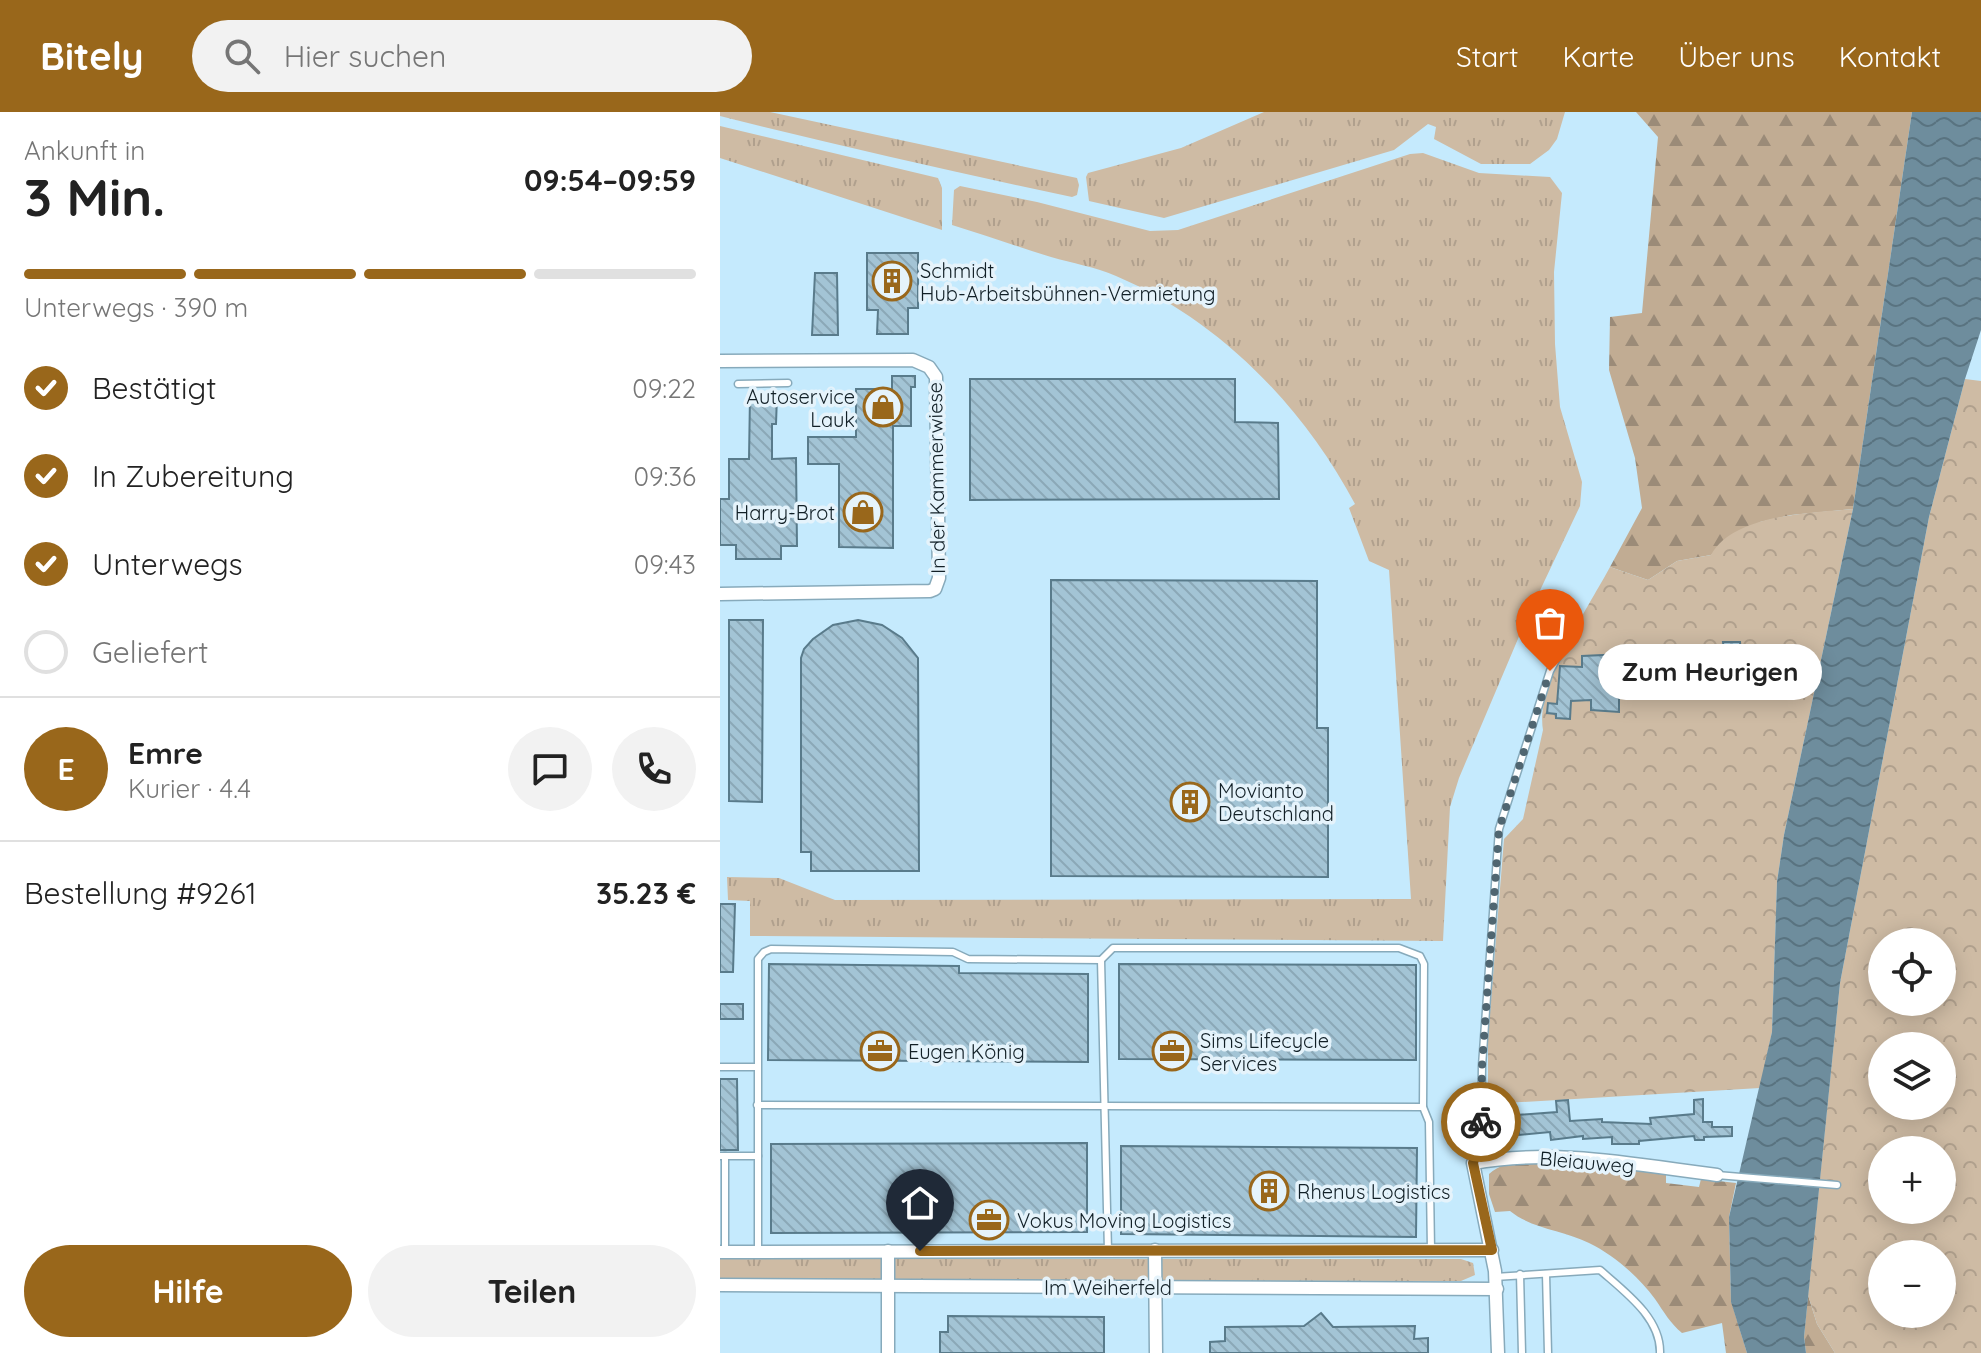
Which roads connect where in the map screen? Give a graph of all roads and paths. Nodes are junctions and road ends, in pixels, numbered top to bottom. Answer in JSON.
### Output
{"nodes":[{"id":1,"x":720,"y":361,"type":"edge"},
{"id":2,"x":788,"y":383,"type":"dead end"},
{"id":3,"x":738,"y":384,"type":"dead end"},
{"id":4,"x":720,"y":594,"type":"edge"},
{"id":5,"x":1570,"y":634,"type":"dead end"},
{"id":6,"x":1101,"y":960,"type":"junction"},
{"id":7,"x":720,"y":1067,"type":"edge"},
{"id":8,"x":757,"y":1067,"type":"junction"},
{"id":9,"x":757,"y":1105,"type":"junction"},
{"id":10,"x":1105,"y":1105,"type":"junction"},
{"id":11,"x":1423,"y":1107,"type":"junction"},
{"id":12,"x":722,"y":1156,"type":"edge"},
{"id":13,"x":758,"y":1156,"type":"junction"},
{"id":14,"x":1473,"y":1163,"type":"junction"},
{"id":15,"x":1717,"y":1175,"type":"joint"},
{"id":16,"x":1837,"y":1185,"type":"dead end"},
{"id":17,"x":1155,"y":1250,"type":"junction"},
{"id":18,"x":1431,"y":1250,"type":"junction"},
{"id":19,"x":1492,"y":1250,"type":"junction"},
{"id":20,"x":888,"y":1251,"type":"junction"},
{"id":21,"x":1108,"y":1251,"type":"junction"},
{"id":22,"x":723,"y":1252,"type":"edge"},
{"id":23,"x":758,"y":1252,"type":"junction"},
{"id":24,"x":1520,"y":1274,"type":"junction"},
{"id":25,"x":1546,"y":1274,"type":"junction"},
{"id":26,"x":1496,"y":1283,"type":"junction"},
{"id":27,"x":720,"y":1285,"type":"edge"},
{"id":28,"x":889,"y":1286,"type":"junction"},
{"id":29,"x":1155,"y":1287,"type":"junction"},
{"id":30,"x":888,"y":1353,"type":"edge"},
{"id":31,"x":1156,"y":1353,"type":"edge"},
{"id":32,"x":1498,"y":1353,"type":"edge"},
{"id":33,"x":1522,"y":1353,"type":"edge"},
{"id":34,"x":1548,"y":1353,"type":"edge"},
{"id":35,"x":1660,"y":1353,"type":"edge"}],
"edges":[{"from":1,"to":4,"type":"street","name":"In der Kammerwiese"},
{"from":2,"to":3,"type":"lane"},
{"from":5,"to":14,"type":"lane"},
{"from":6,"to":8,"type":"lane"},
{"from":6,"to":10,"type":"lane","name":"Im Weiherfeld"},
{"from":6,"to":11,"type":"lane"},
{"from":7,"to":8,"type":"lane"},
{"from":8,"to":9,"type":"lane"},
{"from":9,"to":10,"type":"lane"},
{"from":9,"to":13,"type":"lane"},
{"from":10,"to":11,"type":"lane"},
{"from":10,"to":21,"type":"lane","name":"Im Weiherfeld"},
{"from":11,"to":18,"type":"lane"},
{"from":12,"to":13,"type":"lane"},
{"from":12,"to":22,"type":"lane"},
{"from":13,"to":23,"type":"lane"},
{"from":14,"to":15,"type":"street","name":"Bleiauweg"},
{"from":14,"to":19,"type":"street"},
{"from":15,"to":16,"type":"lane"},
{"from":17,"to":18,"type":"street","name":"Im Weiherfeld"},
{"from":17,"to":21,"type":"street","name":"Im Weiherfeld"},
{"from":17,"to":29,"type":"street"},
{"from":18,"to":19,"type":"street","name":"Im Weiherfeld"},
{"from":19,"to":26,"type":"street"},
{"from":20,"to":21,"type":"street","name":"Im Weiherfeld"},
{"from":20,"to":23,"type":"street","name":"Im Weiherfeld"},
{"from":20,"to":28,"type":"street"},
{"from":22,"to":23,"type":"street","name":"Im Weiherfeld"},
{"from":24,"to":25,"type":"lane"},
{"from":24,"to":26,"type":"lane"},
{"from":24,"to":33,"type":"lane"},
{"from":25,"to":34,"type":"lane"},
{"from":25,"to":35,"type":"lane"},
{"from":26,"to":29,"type":"street","name":"Im Weiherfeld"},
{"from":26,"to":32,"type":"street"},
{"from":27,"to":28,"type":"street","name":"Im Weiherfeld"},
{"from":28,"to":29,"type":"street","name":"Im Weiherfeld"},
{"from":28,"to":30,"type":"street"},
{"from":29,"to":31,"type":"street"}]}
